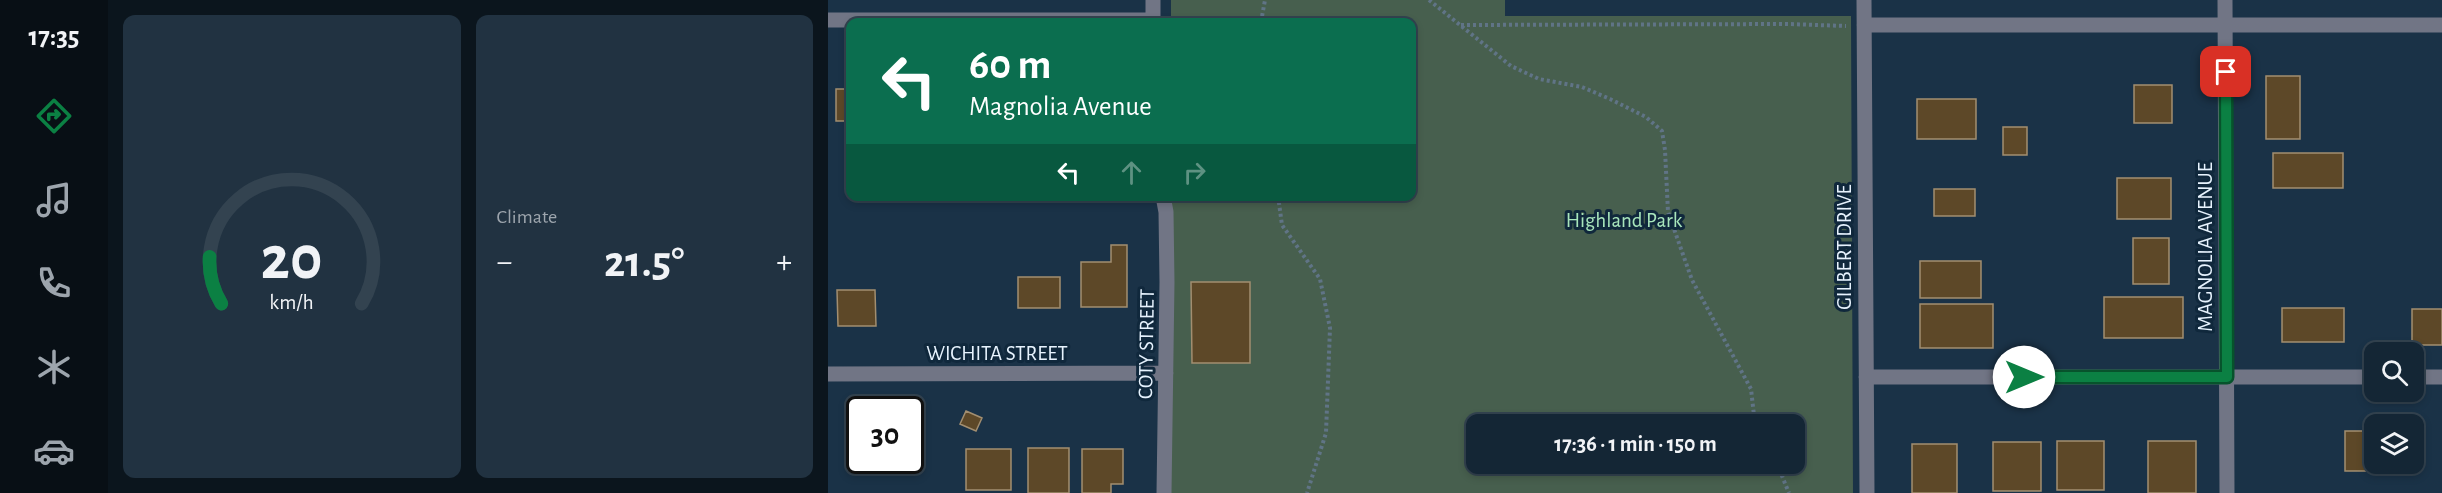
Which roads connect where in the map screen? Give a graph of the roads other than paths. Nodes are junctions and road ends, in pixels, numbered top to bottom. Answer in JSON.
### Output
{"nodes":[{"id":1,"x":1153,"y":0,"type":"edge"},
{"id":2,"x":1864,"y":0,"type":"edge"},
{"id":3,"x":2226,"y":0,"type":"edge"},
{"id":4,"x":1153,"y":18,"type":"edge"},
{"id":5,"x":828,"y":20,"type":"edge"},
{"id":6,"x":846,"y":20,"type":"edge"},
{"id":7,"x":1864,"y":25,"type":"junction"},
{"id":8,"x":2225,"y":25,"type":"junction"},
{"id":9,"x":2442,"y":25,"type":"edge"},
{"id":10,"x":1164,"y":201,"type":"edge"},
{"id":11,"x":1166,"y":373,"type":"junction"},
{"id":12,"x":828,"y":374,"type":"edge"},
{"id":13,"x":2442,"y":376,"type":"edge"},
{"id":14,"x":1866,"y":377,"type":"junction"},
{"id":15,"x":2227,"y":377,"type":"junction"},
{"id":16,"x":2364,"y":377,"type":"edge"},
{"id":17,"x":2424,"y":377,"type":"edge"},
{"id":18,"x":1164,"y":493,"type":"edge"},
{"id":19,"x":1867,"y":493,"type":"edge"},
{"id":20,"x":2227,"y":493,"type":"edge"}],
"edges":[{"from":1,"to":4,"type":"street"},
{"from":2,"to":7,"type":"street","name":"GILBERT DRIVE"},
{"from":3,"to":8,"type":"street","name":"MAGNOLIA AVENUE"},
{"from":5,"to":6,"type":"street"},
{"from":7,"to":8,"type":"street"},
{"from":7,"to":14,"type":"street","name":"GILBERT DRIVE"},
{"from":8,"to":9,"type":"street"},
{"from":8,"to":15,"type":"street","name":"MAGNOLIA AVENUE"},
{"from":10,"to":11,"type":"street","name":"COTY STREET"},
{"from":11,"to":12,"type":"street","name":"WICHITA STREET"},
{"from":11,"to":18,"type":"street","name":"COTY STREET"},
{"from":13,"to":17,"type":"street"},
{"from":14,"to":15,"type":"street"},
{"from":14,"to":19,"type":"street","name":"GILBERT DRIVE"},
{"from":15,"to":16,"type":"street"},
{"from":15,"to":20,"type":"street","name":"MAGNOLIA AVENUE"}]}
